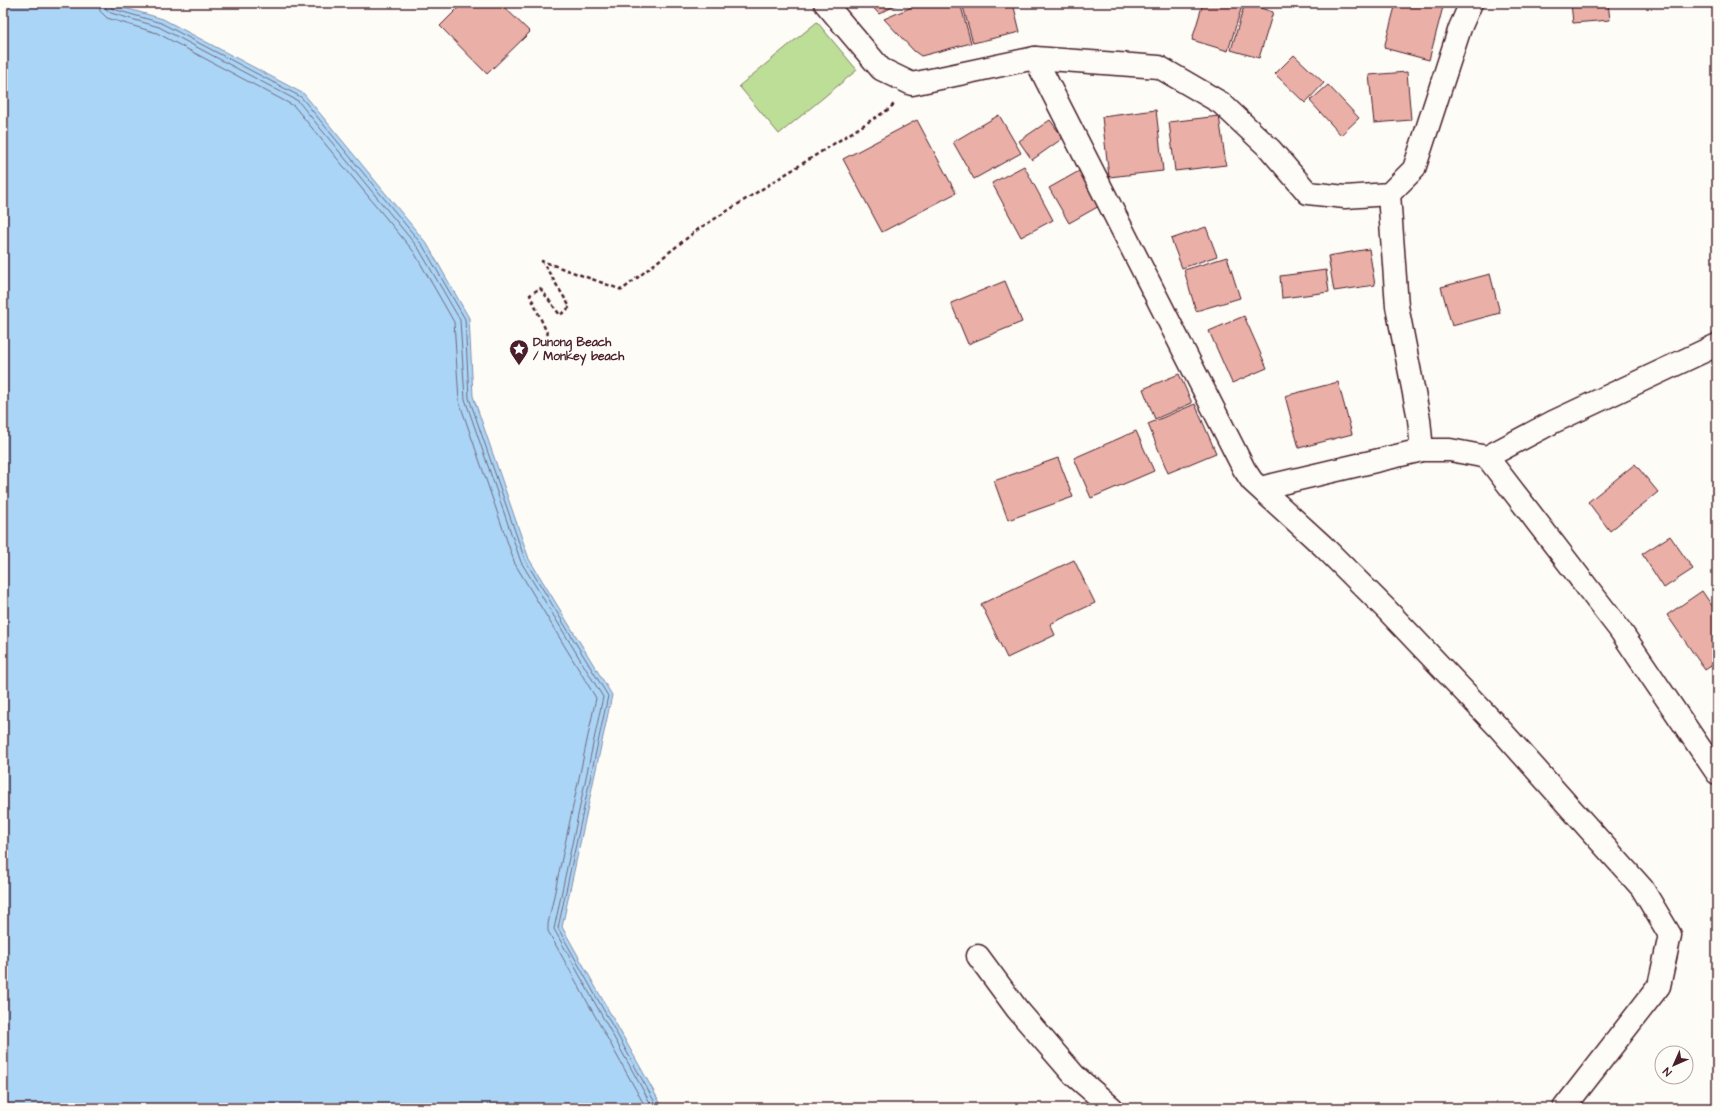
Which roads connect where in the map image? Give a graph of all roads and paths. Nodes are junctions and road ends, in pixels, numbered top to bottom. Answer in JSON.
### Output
{"nodes":[{"id":1,"x":825,"y":3,"type":"edge"},
{"id":2,"x":1471,"y":3,"type":"edge"},
{"id":3,"x":1035,"y":58,"type":"junction"},
{"id":4,"x":912,"y":84,"type":"junction"},
{"id":5,"x":1389,"y":194,"type":"junction"},
{"id":6,"x":548,"y":335,"type":"dead end"},
{"id":7,"x":1717,"y":345,"type":"edge"},
{"id":8,"x":1422,"y":450,"type":"junction"},
{"id":9,"x":1487,"y":457,"type":"junction"},
{"id":10,"x":1260,"y":488,"type":"junction"},
{"id":11,"x":1717,"y":773,"type":"edge"},
{"id":12,"x":978,"y":956,"type":"dead end"},
{"id":13,"x":1112,"y":1108,"type":"edge"},
{"id":14,"x":1564,"y":1108,"type":"edge"}],
"edges":[{"from":1,"to":4,"type":"street"},
{"from":2,"to":5,"type":"street"},
{"from":3,"to":4,"type":"street"},
{"from":3,"to":5,"type":"street"},
{"from":3,"to":10,"type":"street"},
{"from":4,"to":6,"type":"path"},
{"from":5,"to":8,"type":"street"},
{"from":7,"to":9,"type":"street"},
{"from":8,"to":9,"type":"street"},
{"from":8,"to":10,"type":"street"},
{"from":9,"to":11,"type":"street"},
{"from":10,"to":14,"type":"street"},
{"from":12,"to":13,"type":"street"}]}
